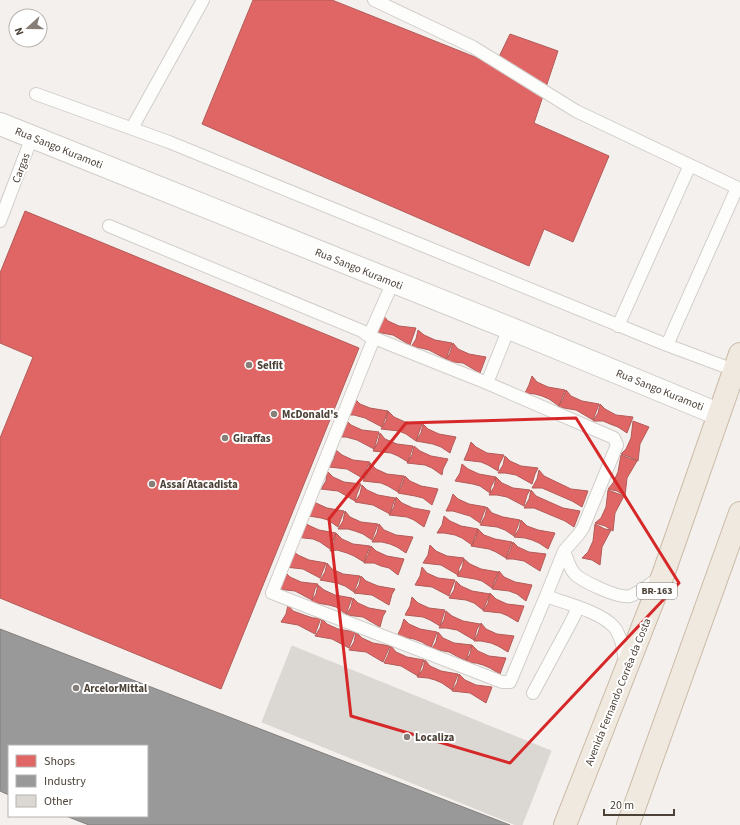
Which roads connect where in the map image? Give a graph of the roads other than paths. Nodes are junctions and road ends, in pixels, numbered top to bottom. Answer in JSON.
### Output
{"nodes":[{"id":1,"x":202,"y":0,"type":"edge"},
{"id":2,"x":374,"y":0,"type":"edge"},
{"id":3,"x":36,"y":94,"type":"dead end"},
{"id":4,"x":0,"y":124,"type":"edge"},
{"id":5,"x":132,"y":128,"type":"junction"},
{"id":6,"x":32,"y":137,"type":"junction"},
{"id":7,"x":690,"y":165,"type":"junction"},
{"id":8,"x":739,"y":188,"type":"edge"},
{"id":9,"x":0,"y":221,"type":"edge"},
{"id":10,"x":109,"y":226,"type":"dead end"},
{"id":11,"x":393,"y":282,"type":"junction"},
{"id":12,"x":618,"y":326,"type":"junction"},
{"id":13,"x":509,"y":328,"type":"junction"},
{"id":14,"x":372,"y":337,"type":"junction"},
{"id":15,"x":667,"y":345,"type":"junction"},
{"id":16,"x":737,"y":362,"type":"edge"},
{"id":17,"x":487,"y":383,"type":"junction"},
{"id":18,"x":718,"y":414,"type":"junction"},
{"id":19,"x":740,"y":513,"type":"edge"},
{"id":20,"x":564,"y":551,"type":"junction"},
{"id":21,"x":663,"y":575,"type":"junction"},
{"id":22,"x":546,"y":596,"type":"junction"},
{"id":23,"x":578,"y":608,"type":"junction"},
{"id":24,"x":626,"y":671,"type":"junction"},
{"id":25,"x":533,"y":693,"type":"dead end"},
{"id":26,"x":565,"y":825,"type":"edge"},
{"id":27,"x":628,"y":825,"type":"edge"}],
"edges":[{"from":1,"to":5,"type":"lane"},
{"from":2,"to":7,"type":"lane"},
{"from":3,"to":5,"type":"lane"},
{"from":4,"to":6,"type":"street","name":"Rua Sango Kuramoti"},
{"from":5,"to":12,"type":"lane"},
{"from":6,"to":9,"type":"lane","name":"Cargas"},
{"from":6,"to":11,"type":"street","name":"Rua Sango Kuramoti"},
{"from":7,"to":8,"type":"lane"},
{"from":7,"to":12,"type":"lane"},
{"from":8,"to":15,"type":"lane"},
{"from":10,"to":14,"type":"lane"},
{"from":11,"to":13,"type":"street","name":"Rua Sango Kuramoti"},
{"from":11,"to":14,"type":"lane"},
{"from":12,"to":15,"type":"lane"},
{"from":13,"to":17,"type":"lane"},
{"from":13,"to":18,"type":"street","name":"Rua Sango Kuramoti"},
{"from":14,"to":17,"type":"lane"},
{"from":14,"to":22,"type":"lane"},
{"from":15,"to":16,"type":"lane"},
{"from":16,"to":18,"type":"highway","name":"Avenida Fernando Corrêa da Costa","number":"BR-163"},
{"from":17,"to":20,"type":"lane"},
{"from":18,"to":21,"type":"highway","name":"Avenida Fernando Corrêa da Costa","number":"BR-163"},
{"from":19,"to":27,"type":"highway"},
{"from":20,"to":21,"type":"lane"},
{"from":20,"to":22,"type":"lane"},
{"from":21,"to":24,"type":"highway","name":"Avenida Fernando Corrêa da Costa","number":"BR-163"},
{"from":22,"to":23,"type":"lane"},
{"from":23,"to":24,"type":"lane"},
{"from":23,"to":25,"type":"lane"},
{"from":24,"to":26,"type":"highway","name":"Avenida Fernando Corrêa da Costa","number":"BR-163"}]}
